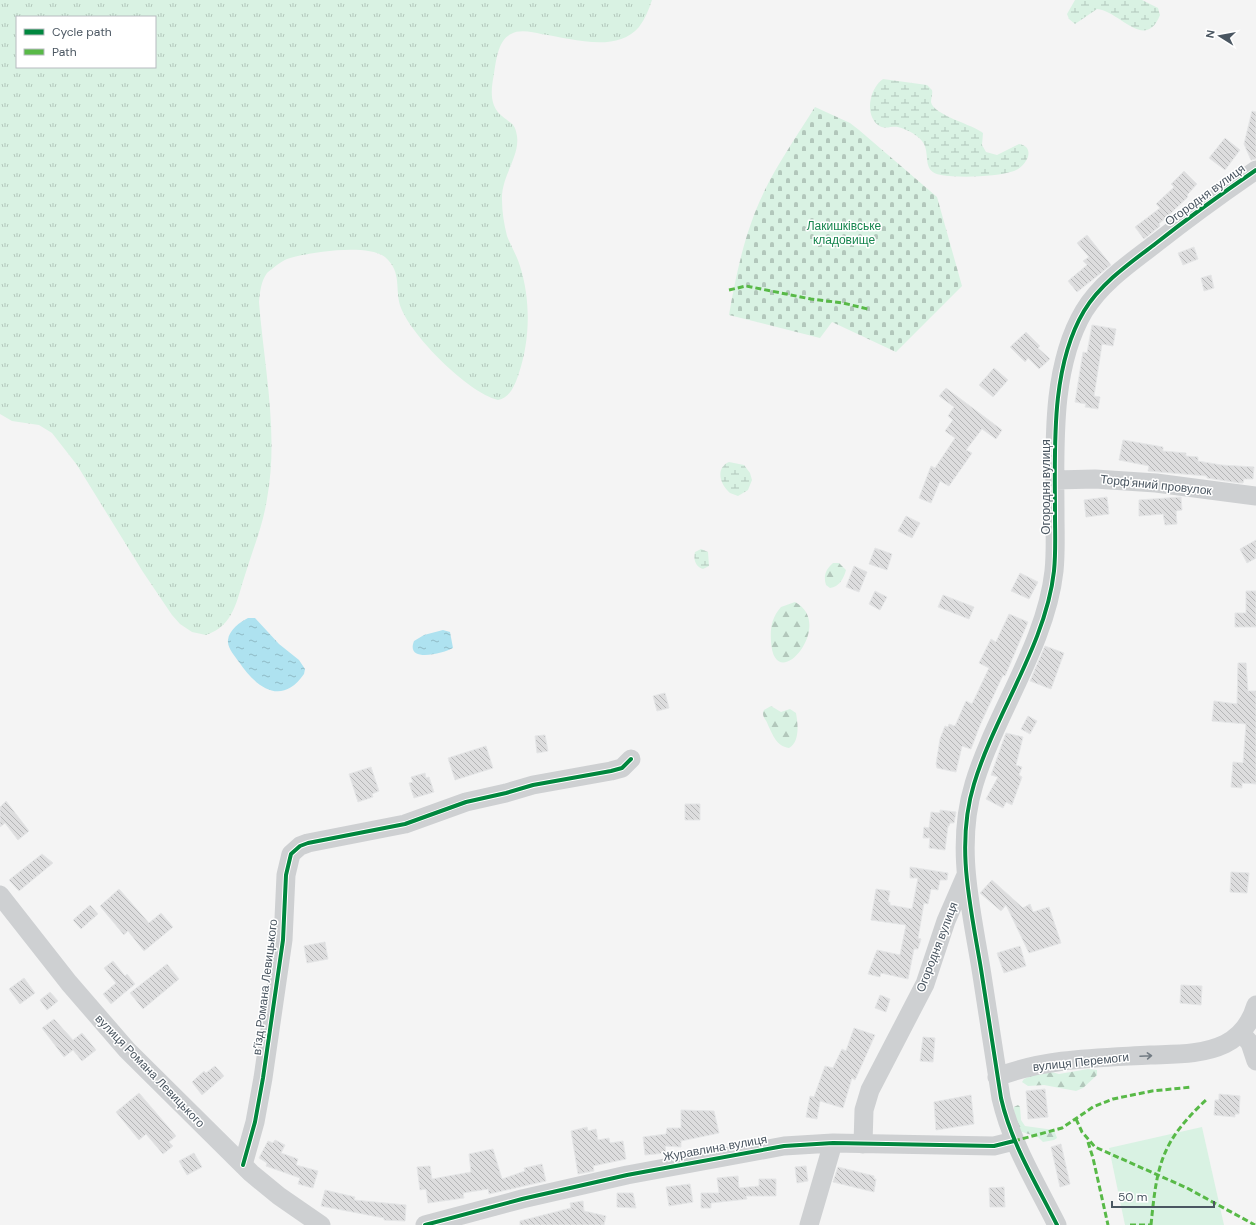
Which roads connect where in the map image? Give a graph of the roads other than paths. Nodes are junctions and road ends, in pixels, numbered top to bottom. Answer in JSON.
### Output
{"nodes":[{"id":1,"x":1256,"y":170,"type":"edge"},
{"id":2,"x":1055,"y":480,"type":"junction"},
{"id":3,"x":1256,"y":496,"type":"edge"},
{"id":4,"x":631,"y":759,"type":"dead end"},
{"id":5,"x":966,"y":875,"type":"junction"},
{"id":6,"x":0,"y":895,"type":"edge"},
{"id":7,"x":1256,"y":1004,"type":"edge"},
{"id":8,"x":1241,"y":1033,"type":"junction"},
{"id":9,"x":1256,"y":1060,"type":"edge"},
{"id":10,"x":997,"y":1077,"type":"junction"},
{"id":11,"x":1014,"y":1141,"type":"junction"},
{"id":12,"x":833,"y":1143,"type":"junction"},
{"id":13,"x":864,"y":1144,"type":"junction"},
{"id":14,"x":243,"y":1165,"type":"junction"},
{"id":15,"x":321,"y":1225,"type":"edge"},
{"id":16,"x":425,"y":1225,"type":"edge"},
{"id":17,"x":809,"y":1225,"type":"edge"},
{"id":18,"x":1057,"y":1225,"type":"edge"}],
"edges":[{"from":1,"to":2,"type":"street","name":"Огородня вулиця"},
{"from":2,"to":3,"type":"street","name":"Торф'яний провулок"},
{"from":2,"to":5,"type":"street","name":"Огородня вулиця"},
{"from":4,"to":14,"type":"street","name":"в’їзд Романа Левицького"},
{"from":5,"to":10,"type":"street"},
{"from":5,"to":13,"type":"street","name":"Огородня вулиця"},
{"from":6,"to":14,"type":"street","name":"вулиця Романа Левицького"},
{"from":7,"to":8,"type":"street","name":"вулиця Перемоги"},
{"from":8,"to":9,"type":"street"},
{"from":10,"to":8,"type":"street","name":"вулиця Перемоги","one_way":true},
{"from":10,"to":11,"type":"street"},
{"from":11,"to":13,"type":"street","name":"Журавлина вулиця"},
{"from":11,"to":18,"type":"street"},
{"from":12,"to":13,"type":"street","name":"Журавлина вулиця"},
{"from":12,"to":16,"type":"street","name":"Журавлина вулиця"},
{"from":12,"to":17,"type":"street"},
{"from":14,"to":15,"type":"street","name":"вулиця Романа Левицького"}]}
